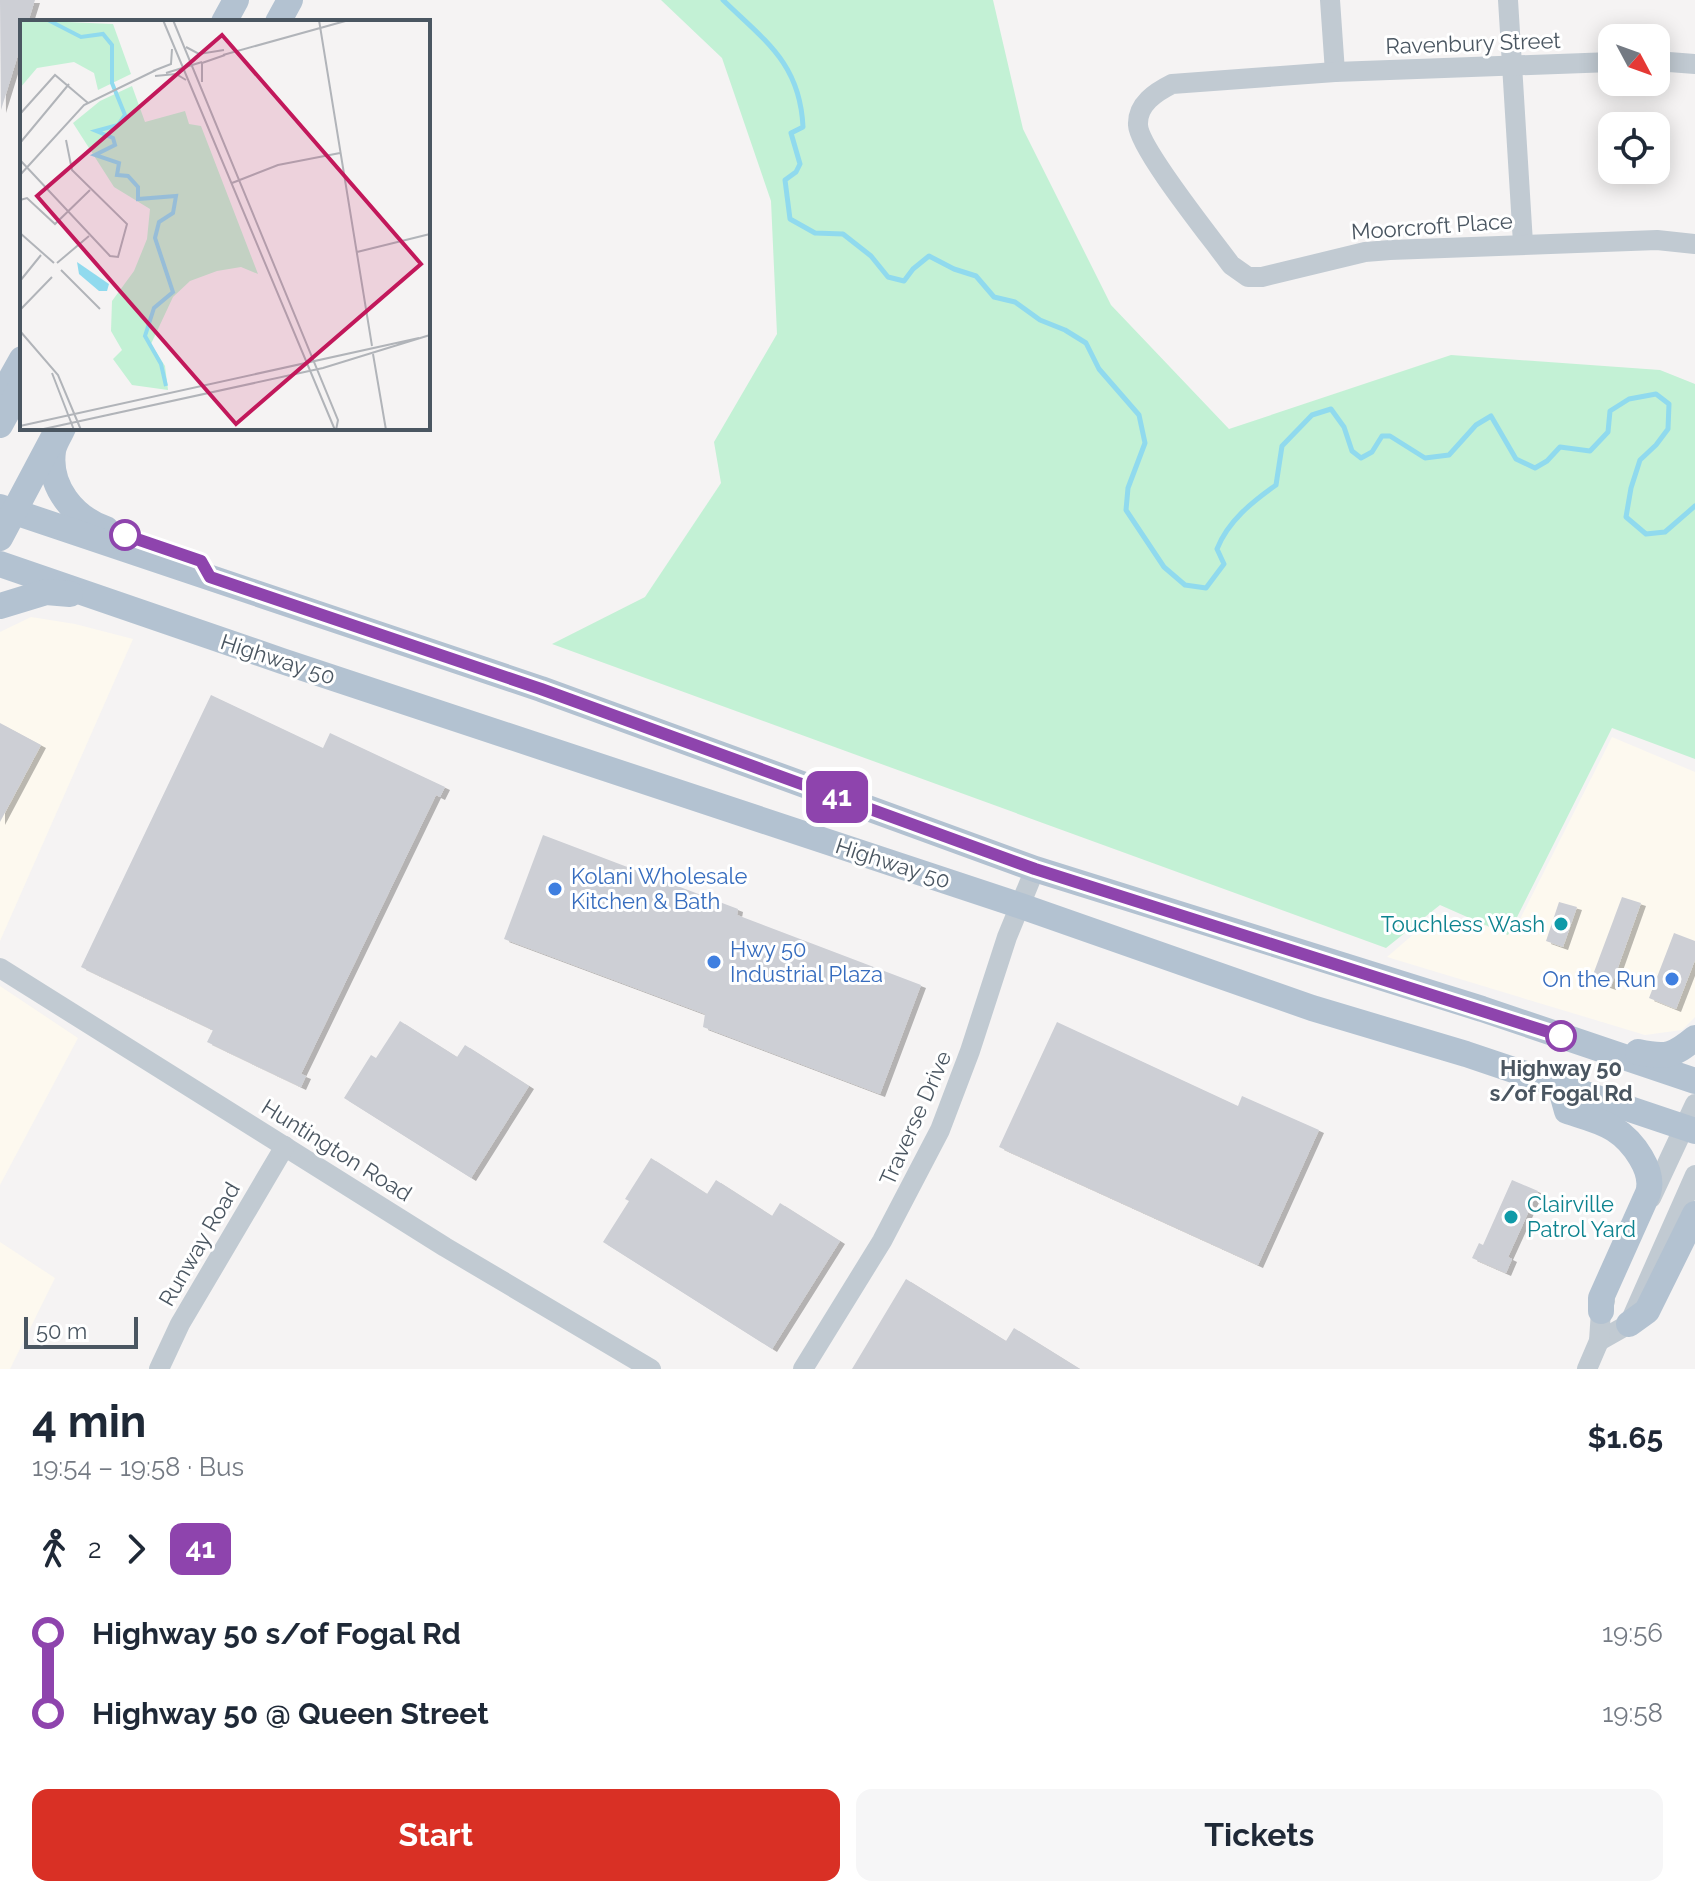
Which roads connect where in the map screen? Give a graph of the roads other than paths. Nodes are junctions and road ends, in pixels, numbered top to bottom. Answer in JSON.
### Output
{"nodes":[{"id":1,"x":236,"y":0,"type":"edge"},
{"id":2,"x":290,"y":0,"type":"edge"},
{"id":3,"x":1330,"y":0,"type":"edge"},
{"id":4,"x":1508,"y":0,"type":"edge"},
{"id":5,"x":225,"y":20,"type":"edge"},
{"id":6,"x":279,"y":20,"type":"edge"},
{"id":7,"x":1670,"y":62,"type":"edge"},
{"id":8,"x":1598,"y":63,"type":"edge"},
{"id":9,"x":1695,"y":64,"type":"edge"},
{"id":10,"x":1511,"y":66,"type":"junction"},
{"id":11,"x":1335,"y":72,"type":"junction"},
{"id":12,"x":1523,"y":243,"type":"junction"},
{"id":13,"x":1695,"y":244,"type":"edge"},
{"id":14,"x":20,"y":363,"type":"edge"},
{"id":15,"x":20,"y":389,"type":"edge"},
{"id":16,"x":0,"y":399,"type":"edge"},
{"id":17,"x":0,"y":425,"type":"edge"},
{"id":18,"x":60,"y":430,"type":"edge"},
{"id":19,"x":60,"y":430,"type":"edge"},
{"id":20,"x":7,"y":509,"type":"edge"},
{"id":21,"x":0,"y":538,"type":"edge"},
{"id":22,"x":0,"y":564,"type":"edge"},
{"id":23,"x":210,"y":577,"type":"junction"},
{"id":24,"x":0,"y":606,"type":"edge"},
{"id":25,"x":175,"y":624,"type":"junction"},
{"id":26,"x":1035,"y":869,"type":"junction"},
{"id":27,"x":1021,"y":906,"type":"junction"},
{"id":28,"x":0,"y":968,"type":"edge"},
{"id":29,"x":1695,"y":1038,"type":"edge"},
{"id":30,"x":1583,"y":1043,"type":"junction"},
{"id":31,"x":1695,"y":1081,"type":"edge"},
{"id":32,"x":1560,"y":1086,"type":"junction"},
{"id":33,"x":1691,"y":1121,"type":"edge"},
{"id":34,"x":285,"y":1146,"type":"junction"},
{"id":35,"x":1695,"y":1175,"type":"edge"},
{"id":36,"x":1695,"y":1214,"type":"edge"},
{"id":37,"x":1601,"y":1311,"type":"junction"},
{"id":38,"x":1629,"y":1324,"type":"junction"},
{"id":39,"x":1599,"y":1341,"type":"junction"},
{"id":40,"x":159,"y":1369,"type":"edge"},
{"id":41,"x":651,"y":1369,"type":"edge"},
{"id":42,"x":803,"y":1369,"type":"edge"},
{"id":43,"x":1587,"y":1369,"type":"edge"}],
"edges":[{"from":1,"to":5,"type":"main road"},
{"from":2,"to":6,"type":"main road"},
{"from":3,"to":11,"type":"street"},
{"from":4,"to":10,"type":"street"},
{"from":7,"to":9,"type":"street"},
{"from":8,"to":10,"type":"street","name":"Ravenbury Street"},
{"from":10,"to":11,"type":"street","name":"Ravenbury Street"},
{"from":10,"to":12,"type":"street"},
{"from":11,"to":12,"type":"street","name":"Moorcroft Place"},
{"from":12,"to":13,"type":"street","name":"Moorcroft Place"},
{"from":14,"to":16,"type":"main road"},
{"from":15,"to":17,"type":"main road"},
{"from":18,"to":20,"type":"main road"},
{"from":19,"to":23,"type":"main road"},
{"from":20,"to":21,"type":"main road"},
{"from":20,"to":23,"type":"main road","name":"Highway 50"},
{"from":22,"to":25,"type":"main road","name":"Highway 50"},
{"from":23,"to":26,"type":"main road","name":"Highway 50"},
{"from":24,"to":25,"type":"main road"},
{"from":25,"to":27,"type":"main road","name":"Highway 50"},
{"from":26,"to":27,"type":"street","name":"Traverse Drive"},
{"from":26,"to":30,"type":"main road","name":"Highway 50"},
{"from":27,"to":32,"type":"main road","name":"Highway 50"},
{"from":27,"to":42,"type":"street","name":"Traverse Drive"},
{"from":28,"to":34,"type":"street","name":"Huntington Road"},
{"from":29,"to":30,"type":"main road"},
{"from":30,"to":31,"type":"main road","name":"Highway 50"},
{"from":32,"to":33,"type":"main road","name":"Highway 50"},
{"from":32,"to":37,"type":"main road"},
{"from":33,"to":37,"type":"street"},
{"from":34,"to":40,"type":"street","name":"Runway Road"},
{"from":34,"to":41,"type":"street","name":"Huntington Road"},
{"from":35,"to":38,"type":"street"},
{"from":36,"to":38,"type":"main road"},
{"from":37,"to":39,"type":"street"},
{"from":38,"to":39,"type":"street"},
{"from":39,"to":43,"type":"street"}]}
